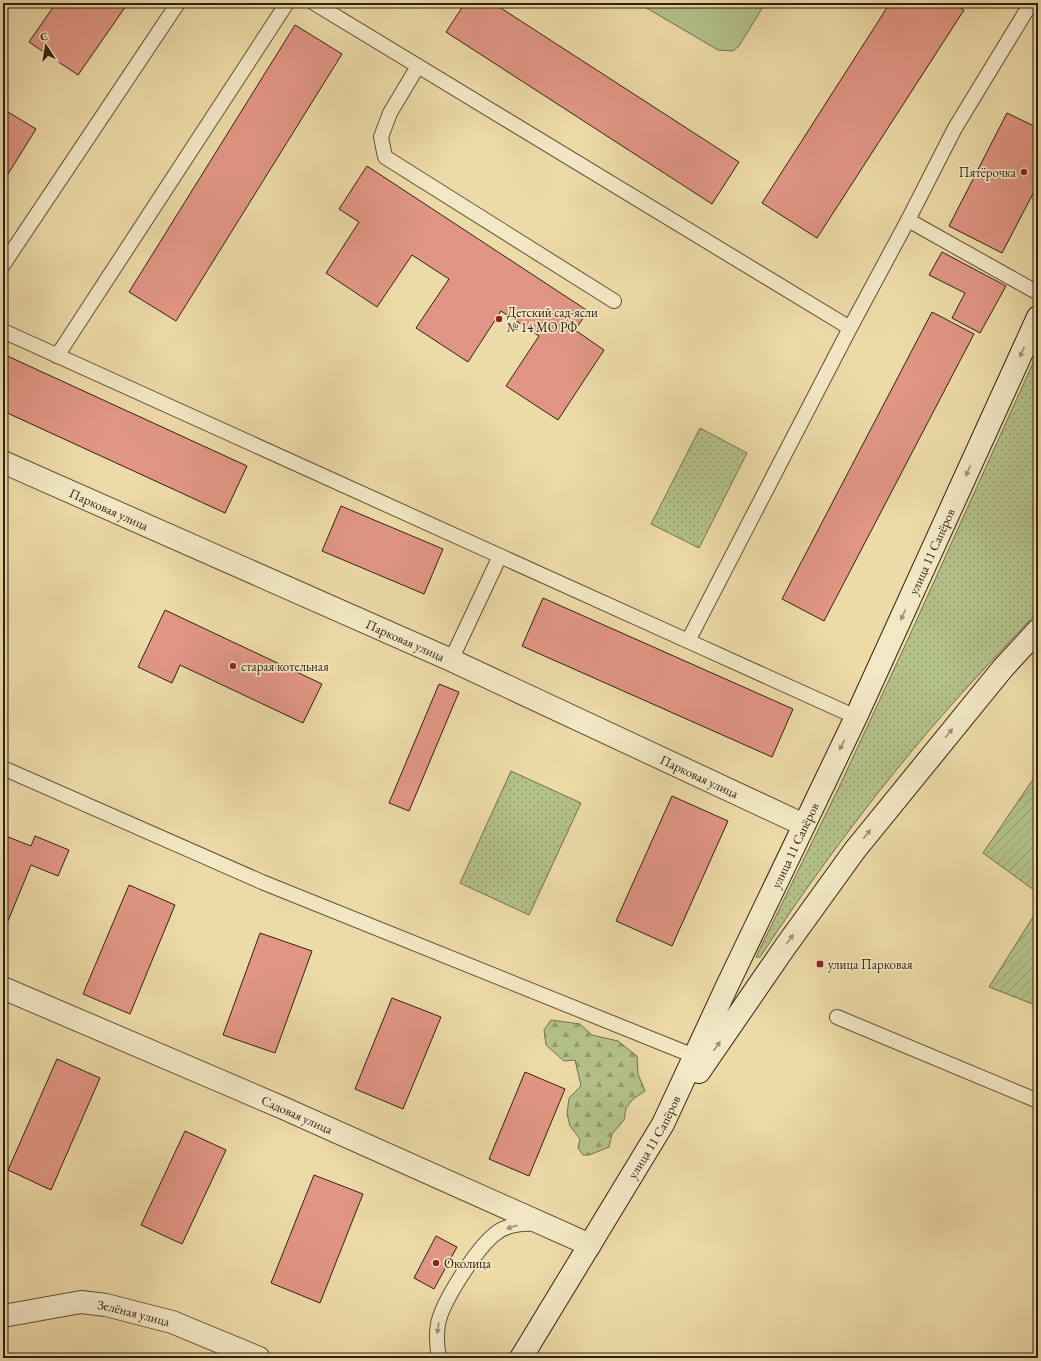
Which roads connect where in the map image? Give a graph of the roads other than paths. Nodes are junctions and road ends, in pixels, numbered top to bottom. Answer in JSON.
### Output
{"nodes":[{"id":1,"x":178,"y":3,"type":"edge"},
{"id":2,"x":286,"y":3,"type":"edge"},
{"id":3,"x":314,"y":3,"type":"edge"},
{"id":4,"x":1031,"y":3,"type":"edge"},
{"id":5,"x":418,"y":66,"type":"junction"},
{"id":6,"x":908,"y":220,"type":"junction"},
{"id":7,"x":3,"y":265,"type":"edge"},
{"id":8,"x":1038,"y":293,"type":"edge"},
{"id":9,"x":614,"y":301,"type":"dead end"},
{"id":10,"x":1038,"y":317,"type":"edge"},
{"id":11,"x":850,"y":328,"type":"junction"},
{"id":12,"x":3,"y":331,"type":"edge"},
{"id":13,"x":57,"y":356,"type":"junction"},
{"id":14,"x":3,"y":462,"type":"edge"},
{"id":15,"x":500,"y":556,"type":"junction"},
{"id":16,"x":1038,"y":630,"type":"edge"},
{"id":17,"x":688,"y":641,"type":"junction"},
{"id":18,"x":450,"y":660,"type":"junction"},
{"id":19,"x":856,"y":716,"type":"junction"},
{"id":20,"x":3,"y":768,"type":"edge"},
{"id":21,"x":804,"y":825,"type":"junction"},
{"id":22,"x":3,"y":988,"type":"edge"},
{"id":23,"x":837,"y":1017,"type":"dead end"},
{"id":24,"x":694,"y":1056,"type":"junction"},
{"id":25,"x":1038,"y":1101,"type":"edge"},
{"id":26,"x":663,"y":1124,"type":"junction"},
{"id":27,"x":550,"y":1227,"type":"junction"},
{"id":28,"x":590,"y":1245,"type":"junction"},
{"id":29,"x":3,"y":1316,"type":"edge"},
{"id":30,"x":259,"y":1358,"type":"edge"},
{"id":31,"x":439,"y":1358,"type":"edge"},
{"id":32,"x":521,"y":1358,"type":"edge"}],
"edges":[{"from":1,"to":7,"type":"lane"},
{"from":2,"to":13,"type":"lane"},
{"from":3,"to":5,"type":"lane"},
{"from":4,"to":6,"type":"lane"},
{"from":5,"to":9,"type":"lane"},
{"from":5,"to":11,"type":"lane"},
{"from":6,"to":8,"type":"lane"},
{"from":6,"to":11,"type":"lane"},
{"from":10,"to":19,"type":"main road","name":"улица 11 Сапёров","one_way":true},
{"from":11,"to":17,"type":"lane"},
{"from":12,"to":13,"type":"lane"},
{"from":13,"to":15,"type":"lane"},
{"from":14,"to":18,"type":"main road","name":"Парковая улица"},
{"from":15,"to":17,"type":"lane"},
{"from":15,"to":18,"type":"lane"},
{"from":26,"to":16,"type":"main road","one_way":true},
{"from":17,"to":19,"type":"lane"},
{"from":18,"to":21,"type":"main road","name":"Парковая улица"},
{"from":19,"to":21,"type":"main road","name":"улица 11 Сапёров","one_way":true},
{"from":20,"to":24,"type":"lane"},
{"from":21,"to":24,"type":"main road","name":"улица 11 Сапёров"},
{"from":22,"to":27,"type":"main road","name":"Садовая улица"},
{"from":23,"to":25,"type":"lane"},
{"from":24,"to":26,"type":"main road","name":"улица 11 Сапёров"},
{"from":26,"to":28,"type":"main road","name":"улица 11 Сапёров"},
{"from":27,"to":28,"type":"main road","name":"Садовая улица"},
{"from":27,"to":31,"type":"lane","one_way":true},
{"from":28,"to":32,"type":"main road","name":"улица 11 Сапёров"},
{"from":29,"to":30,"type":"main road","name":"Зелёная улица"}]}
